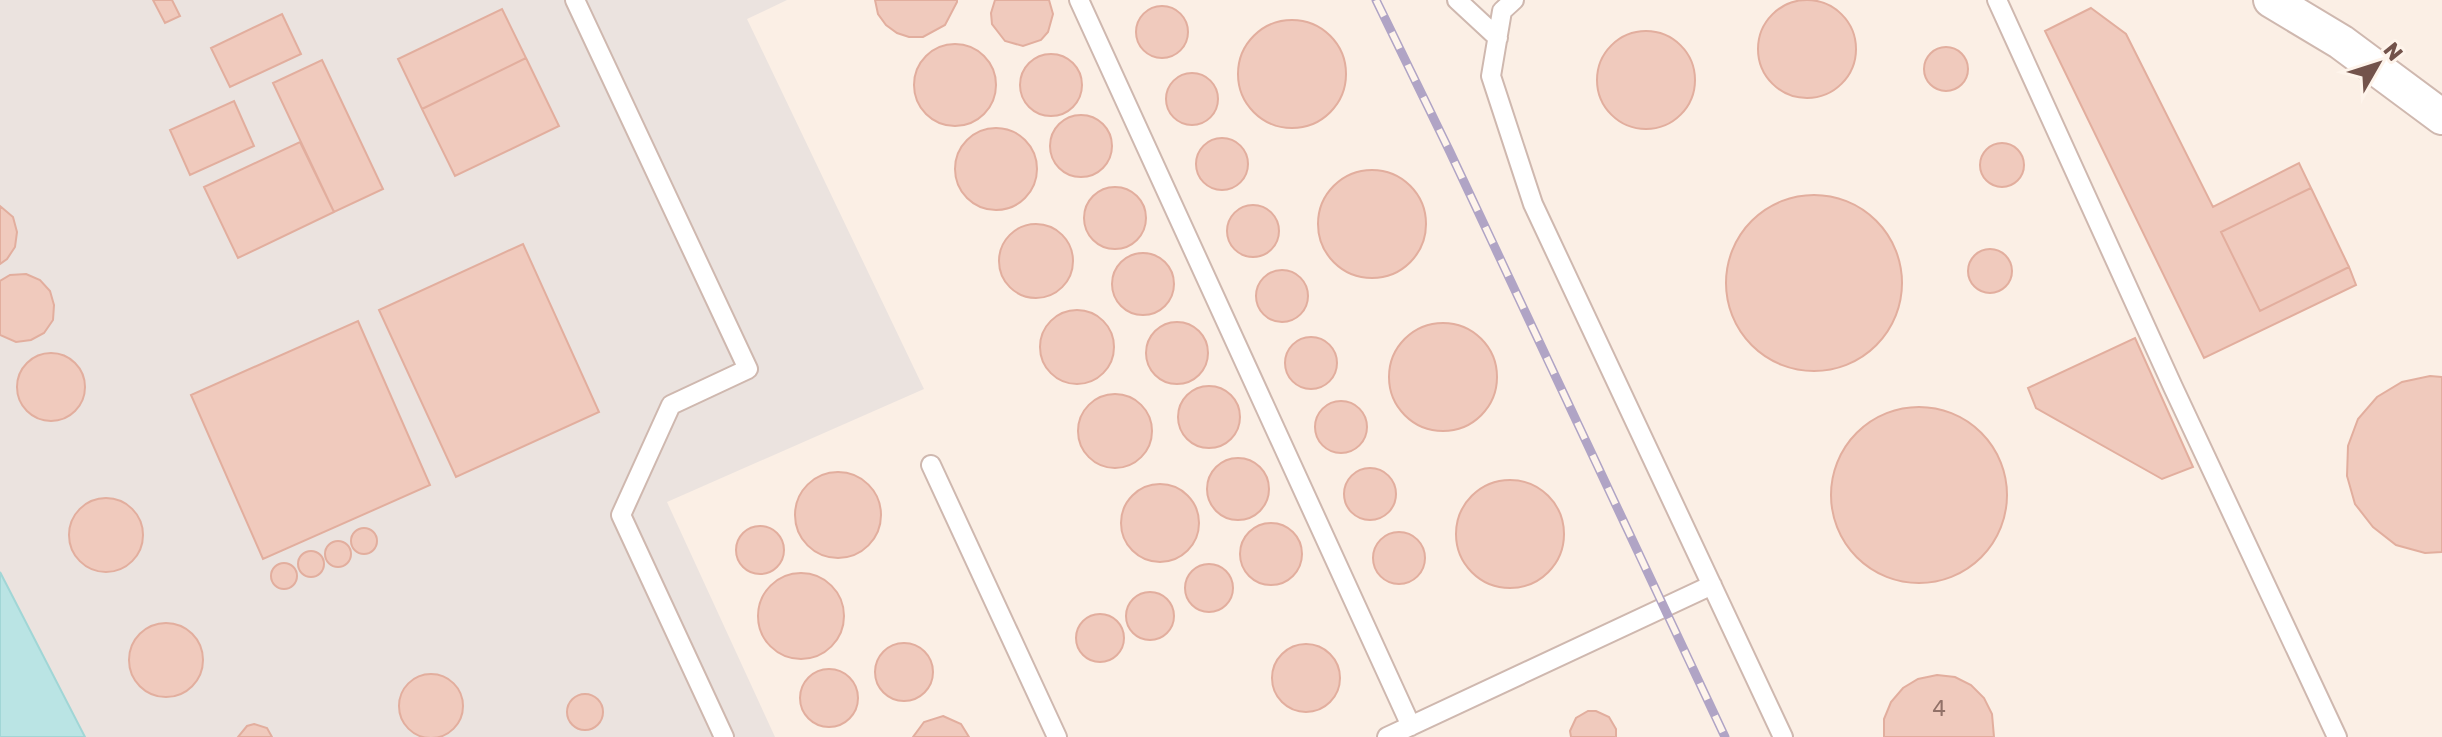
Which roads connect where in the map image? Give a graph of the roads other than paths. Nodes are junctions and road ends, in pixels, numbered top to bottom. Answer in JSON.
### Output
{"nodes":[{"id":1,"x":575,"y":0,"type":"edge"},
{"id":2,"x":1079,"y":0,"type":"edge"},
{"id":3,"x":1457,"y":0,"type":"edge"},
{"id":4,"x":1514,"y":0,"type":"edge"},
{"id":5,"x":1997,"y":0,"type":"edge"},
{"id":6,"x":2271,"y":0,"type":"edge"},
{"id":7,"x":1498,"y":38,"type":"junction"},
{"id":8,"x":2442,"y":117,"type":"edge"},
{"id":9,"x":931,"y":465,"type":"dead end"},
{"id":10,"x":1712,"y":585,"type":"junction"},
{"id":11,"x":1411,"y":726,"type":"junction"},
{"id":12,"x":724,"y":737,"type":"edge"},
{"id":13,"x":1057,"y":737,"type":"edge"},
{"id":14,"x":1387,"y":737,"type":"edge"},
{"id":15,"x":1783,"y":737,"type":"edge"},
{"id":16,"x":2337,"y":737,"type":"edge"}],
"edges":[{"from":1,"to":12,"type":"lane"},
{"from":2,"to":11,"type":"lane"},
{"from":3,"to":7,"type":"lane"},
{"from":4,"to":7,"type":"lane"},
{"from":5,"to":16,"type":"lane"},
{"from":6,"to":8,"type":"street"},
{"from":7,"to":10,"type":"lane"},
{"from":9,"to":13,"type":"lane"},
{"from":10,"to":11,"type":"lane"},
{"from":10,"to":15,"type":"lane"},
{"from":11,"to":14,"type":"lane"}]}
